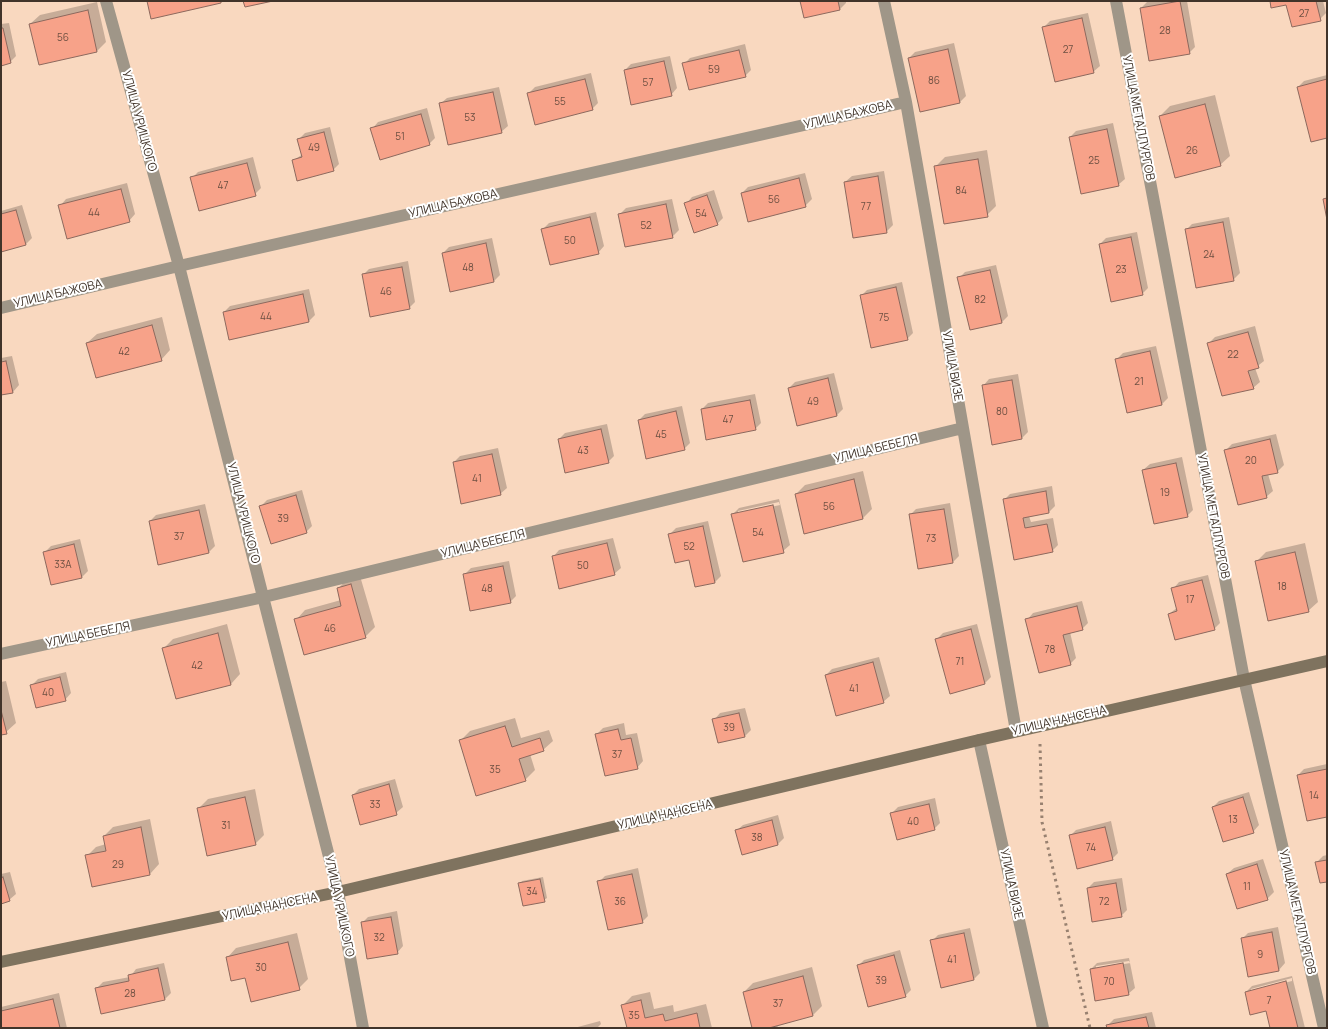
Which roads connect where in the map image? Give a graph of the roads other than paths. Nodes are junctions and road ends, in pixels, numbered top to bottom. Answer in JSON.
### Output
{"nodes":[{"id":1,"x":106,"y":1,"type":"edge"},
{"id":2,"x":884,"y":1,"type":"edge"},
{"id":3,"x":1116,"y":1,"type":"edge"},
{"id":4,"x":906,"y":102,"type":"junction"},
{"id":5,"x":179,"y":266,"type":"junction"},
{"id":6,"x":1,"y":308,"type":"edge"},
{"id":7,"x":963,"y":428,"type":"junction"},
{"id":8,"x":264,"y":597,"type":"junction"},
{"id":9,"x":1,"y":654,"type":"edge"},
{"id":10,"x":1327,"y":661,"type":"edge"},
{"id":11,"x":1244,"y":679,"type":"junction"},
{"id":12,"x":1016,"y":731,"type":"junction"},
{"id":13,"x":979,"y":740,"type":"junction"},
{"id":14,"x":338,"y":892,"type":"junction"},
{"id":15,"x":1,"y":962,"type":"edge"},
{"id":16,"x":1041,"y":1027,"type":"edge"},
{"id":17,"x":363,"y":1028,"type":"edge"},
{"id":18,"x":1324,"y":1028,"type":"edge"}],
"edges":[{"from":1,"to":5,"type":"street","name":"УЛИЦА УРИЦКОГО"},
{"from":2,"to":4,"type":"street","name":"УЛИЦА ВИЗЕ"},
{"from":3,"to":11,"type":"street","name":"УЛИЦА МЕТАЛЛУРГОВ"},
{"from":4,"to":5,"type":"street","name":"УЛИЦА БАЖОВА"},
{"from":4,"to":7,"type":"street","name":"УЛИЦА ВИЗЕ"},
{"from":5,"to":6,"type":"street","name":"УЛИЦА БАЖОВА"},
{"from":5,"to":8,"type":"street","name":"УЛИЦА УРИЦКОГО"},
{"from":7,"to":8,"type":"street","name":"УЛИЦА БЕБЕЛЯ"},
{"from":7,"to":12,"type":"street","name":"УЛИЦА ВИЗЕ"},
{"from":8,"to":9,"type":"street","name":"УЛИЦА БЕБЕЛЯ"},
{"from":8,"to":14,"type":"street","name":"УЛИЦА УРИЦКОГО"},
{"from":10,"to":11,"type":"main road","name":"УЛИЦА НАНСЕНА"},
{"from":11,"to":12,"type":"main road","name":"УЛИЦА НАНСЕНА"},
{"from":11,"to":18,"type":"street","name":"УЛИЦА МЕТАЛЛУРГОВ"},
{"from":12,"to":13,"type":"main road","name":"УЛИЦА НАНСЕНА"},
{"from":13,"to":14,"type":"main road","name":"УЛИЦА НАНСЕНА"},
{"from":13,"to":16,"type":"street","name":"УЛИЦА ВИЗЕ"},
{"from":14,"to":15,"type":"main road","name":"УЛИЦА НАНСЕНА"},
{"from":14,"to":17,"type":"street","name":"УЛИЦА УРИЦКОГО"}]}
